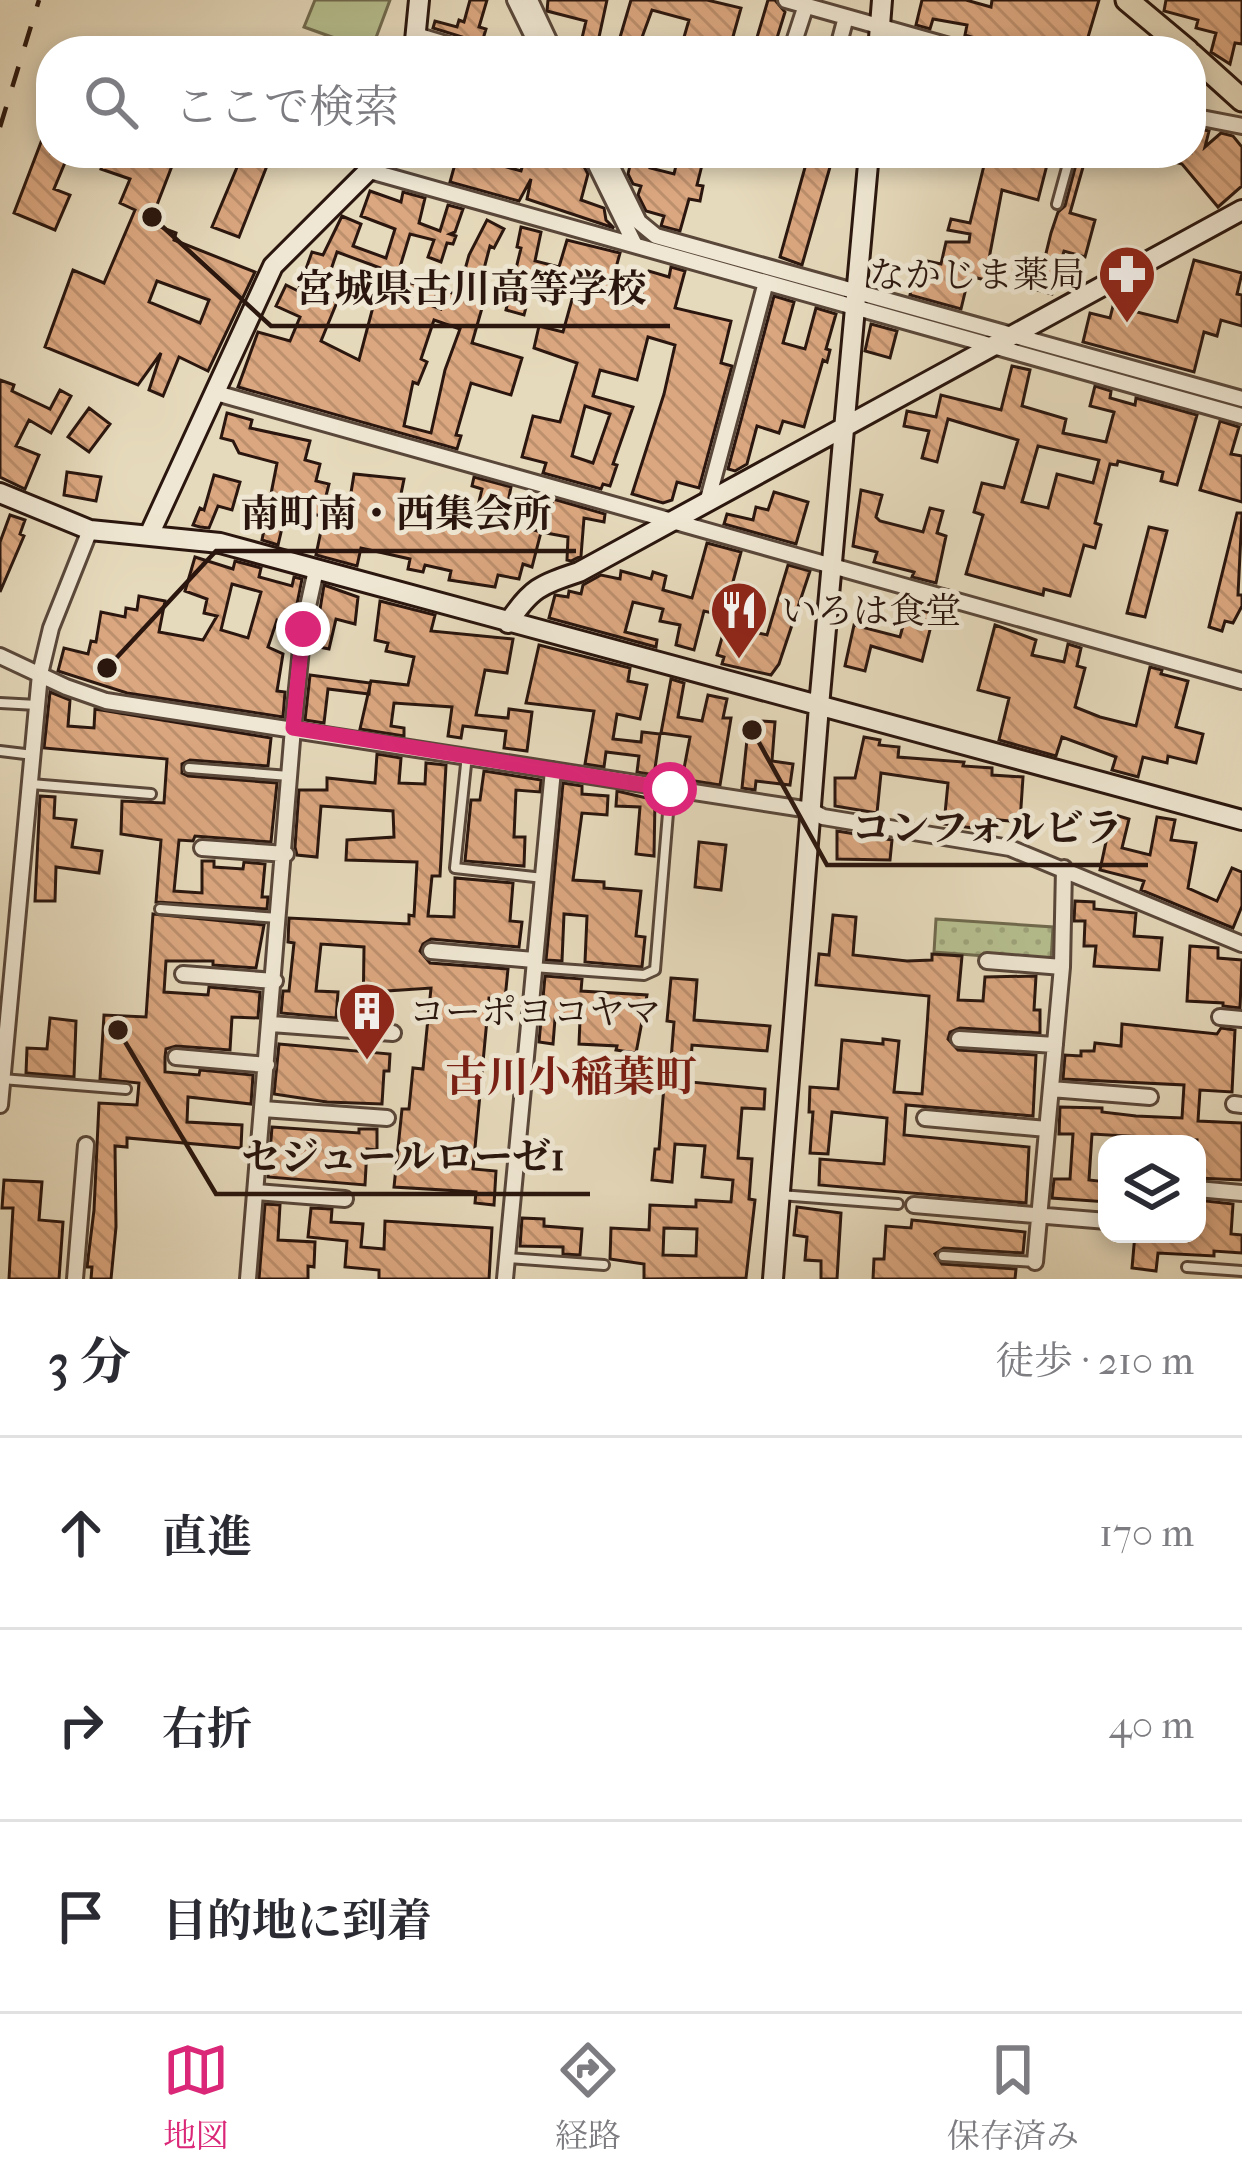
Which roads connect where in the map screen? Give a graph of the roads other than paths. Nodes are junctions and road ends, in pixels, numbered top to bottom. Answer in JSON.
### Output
{"nodes":[{"id":1,"x":419,"y":0,"type":"edge"},
{"id":2,"x":515,"y":0,"type":"edge"},
{"id":3,"x":530,"y":0,"type":"edge"},
{"id":4,"x":786,"y":0,"type":"edge"},
{"id":5,"x":882,"y":0,"type":"edge"},
{"id":6,"x":1126,"y":0,"type":"edge"},
{"id":7,"x":806,"y":5,"type":"junction"},
{"id":8,"x":846,"y":17,"type":"junction"},
{"id":9,"x":880,"y":24,"type":"junction"},
{"id":10,"x":416,"y":36,"type":"edge"},
{"id":11,"x":533,"y":36,"type":"edge"},
{"id":12,"x":547,"y":36,"type":"edge"},
{"id":13,"x":796,"y":36,"type":"edge"},
{"id":14,"x":841,"y":36,"type":"edge"},
{"id":15,"x":879,"y":36,"type":"edge"},
{"id":16,"x":919,"y":36,"type":"edge"},
{"id":17,"x":1170,"y":36,"type":"edge"},
{"id":18,"x":1206,"y":67,"type":"edge"},
{"id":19,"x":1242,"y":100,"type":"edge"},
{"id":20,"x":1206,"y":119,"type":"edge"},
{"id":21,"x":1242,"y":126,"type":"edge"},
{"id":22,"x":373,"y":168,"type":"edge"},
{"id":23,"x":597,"y":168,"type":"edge"},
{"id":24,"x":612,"y":168,"type":"edge"},
{"id":25,"x":868,"y":168,"type":"edge"},
{"id":26,"x":1067,"y":168,"type":"edge"},
{"id":27,"x":370,"y":171,"type":"junction"},
{"id":28,"x":1057,"y":204,"type":"dead end"},
{"id":29,"x":1242,"y":210,"type":"edge"},
{"id":30,"x":635,"y":245,"type":"junction"},
{"id":31,"x":698,"y":256,"type":"junction"},
{"id":32,"x":766,"y":282,"type":"junction"},
{"id":33,"x":856,"y":300,"type":"junction"},
{"id":34,"x":1014,"y":336,"type":"junction"},
{"id":35,"x":994,"y":346,"type":"junction"},
{"id":36,"x":216,"y":393,"type":"junction"},
{"id":37,"x":1242,"y":399,"type":"edge"},
{"id":38,"x":1242,"y":416,"type":"edge"},
{"id":39,"x":845,"y":428,"type":"junction"},
{"id":40,"x":0,"y":493,"type":"edge"},
{"id":41,"x":707,"y":502,"type":"junction"},
{"id":42,"x":673,"y":521,"type":"junction"},
{"id":43,"x":89,"y":530,"type":"junction"},
{"id":44,"x":151,"y":533,"type":"junction"},
{"id":45,"x":832,"y":565,"type":"junction"},
{"id":46,"x":316,"y":570,"type":"junction"},
{"id":47,"x":508,"y":623,"type":"junction"},
{"id":48,"x":0,"y":656,"type":"edge"},
{"id":49,"x":40,"y":674,"type":"junction"},
{"id":50,"x":1242,"y":681,"type":"edge"},
{"id":51,"x":0,"y":703,"type":"edge"},
{"id":52,"x":37,"y":705,"type":"junction"},
{"id":53,"x":818,"y":706,"type":"junction"},
{"id":54,"x":293,"y":728,"type":"junction"},
{"id":55,"x":0,"y":752,"type":"edge"},
{"id":56,"x":33,"y":754,"type":"junction"},
{"id":57,"x":467,"y":755,"type":"junction"},
{"id":58,"x":189,"y":768,"type":"dead end"},
{"id":59,"x":554,"y":770,"type":"junction"},
{"id":60,"x":291,"y":777,"type":"junction"},
{"id":61,"x":31,"y":784,"type":"junction"},
{"id":62,"x":670,"y":789,"type":"junction"},
{"id":63,"x":151,"y":794,"type":"dead end"},
{"id":64,"x":810,"y":810,"type":"junction"},
{"id":65,"x":1242,"y":820,"type":"edge"},
{"id":66,"x":202,"y":848,"type":"dead end"},
{"id":67,"x":286,"y":854,"type":"junction"},
{"id":68,"x":1064,"y":868,"type":"junction"},
{"id":69,"x":544,"y":878,"type":"junction"},
{"id":70,"x":160,"y":909,"type":"dead end"},
{"id":71,"x":0,"y":916,"type":"edge"},
{"id":72,"x":18,"y":917,"type":"junction"},
{"id":73,"x":280,"y":918,"type":"junction"},
{"id":74,"x":1242,"y":944,"type":"edge"},
{"id":75,"x":430,"y":951,"type":"dead end"},
{"id":76,"x":987,"y":961,"type":"dead end"},
{"id":77,"x":533,"y":963,"type":"junction"},
{"id":78,"x":1062,"y":967,"type":"junction"},
{"id":79,"x":183,"y":974,"type":"dead end"},
{"id":80,"x":274,"y":981,"type":"junction"},
{"id":81,"x":1220,"y":1017,"type":"dead end"},
{"id":82,"x":1242,"y":1019,"type":"edge"},
{"id":83,"x":271,"y":1024,"type":"junction"},
{"id":84,"x":393,"y":1034,"type":"dead end"},
{"id":85,"x":959,"y":1039,"type":"dead end"},
{"id":86,"x":3,"y":1041,"type":"edge"},
{"id":87,"x":1055,"y":1045,"type":"junction"},
{"id":88,"x":176,"y":1058,"type":"dead end"},
{"id":89,"x":267,"y":1065,"type":"junction"},
{"id":90,"x":2,"y":1079,"type":"edge"},
{"id":91,"x":126,"y":1089,"type":"dead end"},
{"id":92,"x":1051,"y":1089,"type":"junction"},
{"id":93,"x":1150,"y":1097,"type":"dead end"},
{"id":94,"x":0,"y":1105,"type":"edge"},
{"id":95,"x":263,"y":1109,"type":"junction"},
{"id":96,"x":387,"y":1118,"type":"dead end"},
{"id":97,"x":925,"y":1118,"type":"dead end"},
{"id":98,"x":1047,"y":1129,"type":"junction"},
{"id":99,"x":86,"y":1145,"type":"dead end"},
{"id":100,"x":1206,"y":1190,"type":"edge"},
{"id":101,"x":256,"y":1192,"type":"junction"},
{"id":102,"x":1242,"y":1192,"type":"edge"},
{"id":103,"x":780,"y":1195,"type":"junction"},
{"id":104,"x":345,"y":1199,"type":"dead end"},
{"id":105,"x":906,"y":1204,"type":"joint"},
{"id":106,"x":1040,"y":1215,"type":"junction"},
{"id":107,"x":1098,"y":1220,"type":"edge"},
{"id":108,"x":943,"y":1256,"type":"dead end"},
{"id":109,"x":507,"y":1258,"type":"junction"},
{"id":110,"x":1035,"y":1262,"type":"joint"},
{"id":111,"x":604,"y":1265,"type":"dead end"},
{"id":112,"x":1187,"y":1267,"type":"dead end"},
{"id":113,"x":1242,"y":1270,"type":"edge"},
{"id":114,"x":75,"y":1279,"type":"edge"},
{"id":115,"x":248,"y":1279,"type":"edge"},
{"id":116,"x":506,"y":1279,"type":"edge"},
{"id":117,"x":773,"y":1279,"type":"edge"}],
"edges":[{"from":1,"to":10,"type":"street"},
{"from":2,"to":11,"type":"street"},
{"from":3,"to":12,"type":"street"},
{"from":4,"to":7,"type":"street"},
{"from":5,"to":9,"type":"street"},
{"from":6,"to":17,"type":"main road"},
{"from":7,"to":8,"type":"street"},
{"from":7,"to":13,"type":"street"},
{"from":8,"to":9,"type":"street"},
{"from":8,"to":14,"type":"street"},
{"from":9,"to":15,"type":"street"},
{"from":9,"to":16,"type":"street"},
{"from":18,"to":19,"type":"main road"},
{"from":20,"to":21,"type":"street"},
{"from":22,"to":27,"type":"street"},
{"from":23,"to":30,"type":"street"},
{"from":24,"to":31,"type":"street"},
{"from":25,"to":33,"type":"street"},
{"from":26,"to":28,"type":"lane"},
{"from":27,"to":30,"type":"street"},
{"from":27,"to":36,"type":"street"},
{"from":29,"to":34,"type":"street"},
{"from":30,"to":31,"type":"street"},
{"from":31,"to":32,"type":"street"},
{"from":31,"to":33,"type":"street"},
{"from":32,"to":33,"type":"street"},
{"from":32,"to":41,"type":"street"},
{"from":33,"to":34,"type":"street"},
{"from":33,"to":35,"type":"street"},
{"from":33,"to":39,"type":"street"},
{"from":34,"to":35,"type":"street"},
{"from":34,"to":37,"type":"street"},
{"from":35,"to":38,"type":"street"},
{"from":35,"to":39,"type":"street"},
{"from":36,"to":42,"type":"street"},
{"from":36,"to":44,"type":"street"},
{"from":39,"to":41,"type":"street"},
{"from":39,"to":45,"type":"street"},
{"from":40,"to":43,"type":"street"},
{"from":41,"to":42,"type":"street"},
{"from":42,"to":45,"type":"street"},
{"from":42,"to":47,"type":"street"},
{"from":43,"to":44,"type":"street"},
{"from":43,"to":49,"type":"street"},
{"from":44,"to":46,"type":"street"},
{"from":45,"to":50,"type":"street"},
{"from":45,"to":53,"type":"street"},
{"from":46,"to":47,"type":"street"},
{"from":46,"to":54,"type":"street"},
{"from":47,"to":53,"type":"street"},
{"from":48,"to":49,"type":"street"},
{"from":49,"to":52,"type":"street"},
{"from":49,"to":54,"type":"street"},
{"from":51,"to":52,"type":"lane"},
{"from":52,"to":56,"type":"street"},
{"from":53,"to":64,"type":"street"},
{"from":53,"to":65,"type":"street"},
{"from":54,"to":57,"type":"street"},
{"from":54,"to":60,"type":"street"},
{"from":55,"to":56,"type":"lane"},
{"from":56,"to":61,"type":"street"},
{"from":57,"to":59,"type":"street"},
{"from":57,"to":69,"type":"lane"},
{"from":58,"to":60,"type":"lane"},
{"from":59,"to":62,"type":"street"},
{"from":59,"to":69,"type":"street"},
{"from":60,"to":67,"type":"street"},
{"from":61,"to":63,"type":"lane"},
{"from":61,"to":72,"type":"street"},
{"from":62,"to":64,"type":"street"},
{"from":62,"to":77,"type":"lane"},
{"from":64,"to":68,"type":"street"},
{"from":64,"to":103,"type":"street"},
{"from":66,"to":67,"type":"street"},
{"from":67,"to":73,"type":"street"},
{"from":68,"to":74,"type":"street"},
{"from":68,"to":78,"type":"street"},
{"from":69,"to":77,"type":"street"},
{"from":70,"to":73,"type":"lane"},
{"from":71,"to":72,"type":"lane"},
{"from":72,"to":86,"type":"street"},
{"from":73,"to":80,"type":"street"},
{"from":75,"to":77,"type":"street"},
{"from":76,"to":78,"type":"street"},
{"from":77,"to":109,"type":"street"},
{"from":78,"to":87,"type":"street"},
{"from":79,"to":80,"type":"street"},
{"from":80,"to":83,"type":"street"},
{"from":81,"to":82,"type":"street"},
{"from":83,"to":84,"type":"street"},
{"from":83,"to":89,"type":"street"},
{"from":85,"to":87,"type":"street"},
{"from":86,"to":90,"type":"street"},
{"from":87,"to":92,"type":"street"},
{"from":88,"to":89,"type":"street"},
{"from":89,"to":95,"type":"street"},
{"from":90,"to":91,"type":"lane"},
{"from":90,"to":94,"type":"street"},
{"from":92,"to":93,"type":"street"},
{"from":92,"to":98,"type":"street"},
{"from":95,"to":96,"type":"street"},
{"from":95,"to":101,"type":"street"},
{"from":97,"to":98,"type":"street"},
{"from":98,"to":106,"type":"street"},
{"from":99,"to":114,"type":"street"},
{"from":100,"to":102,"type":"street"},
{"from":101,"to":104,"type":"street"},
{"from":101,"to":115,"type":"street"},
{"from":103,"to":105,"type":"lane"},
{"from":103,"to":117,"type":"street"},
{"from":105,"to":106,"type":"street"},
{"from":106,"to":107,"type":"street"},
{"from":106,"to":110,"type":"street"},
{"from":108,"to":110,"type":"lane"},
{"from":109,"to":111,"type":"lane"},
{"from":109,"to":116,"type":"street"},
{"from":112,"to":113,"type":"lane"}]}
